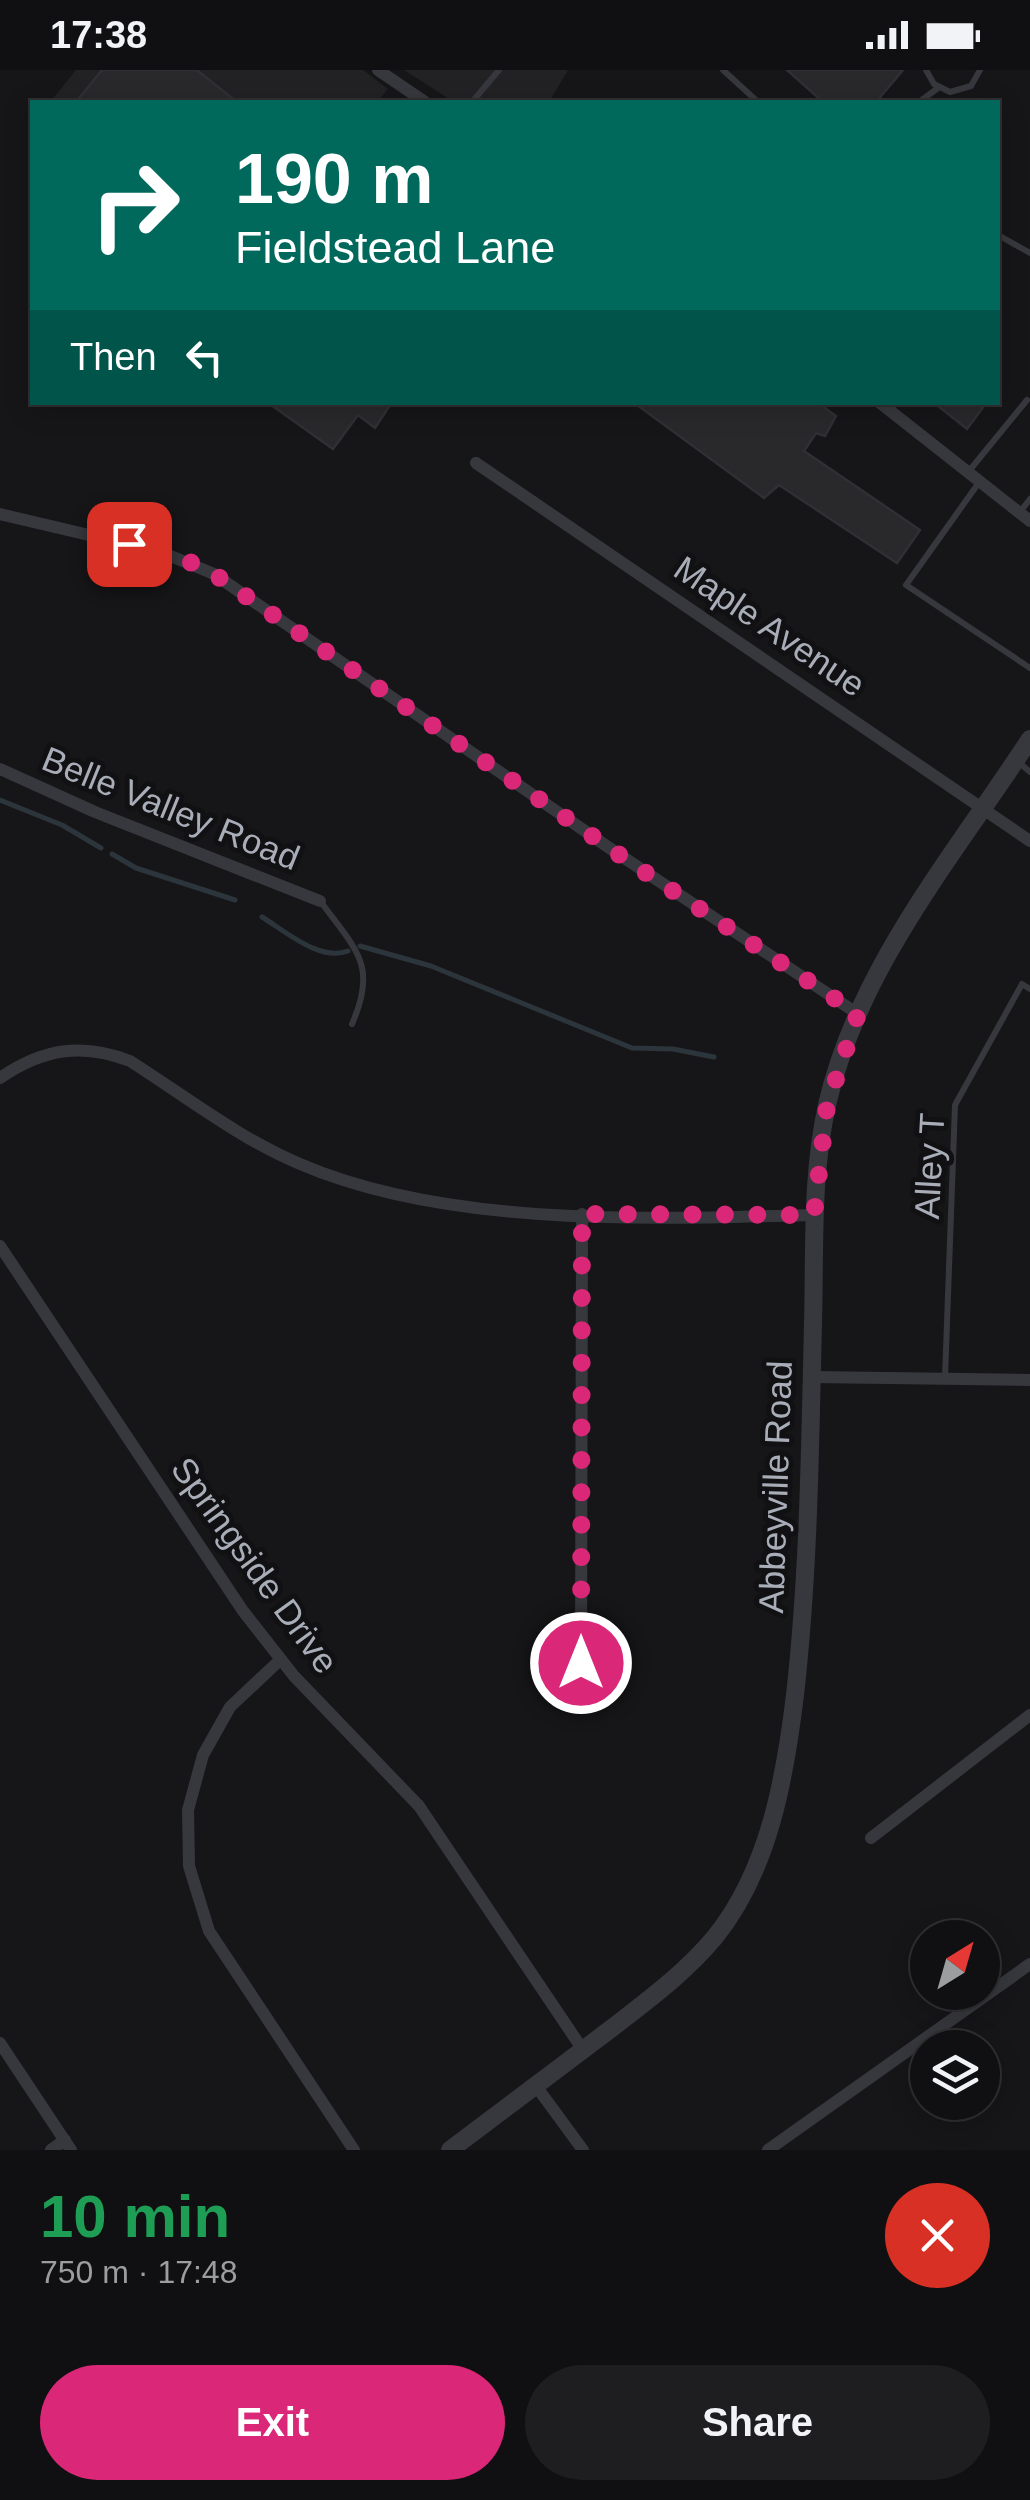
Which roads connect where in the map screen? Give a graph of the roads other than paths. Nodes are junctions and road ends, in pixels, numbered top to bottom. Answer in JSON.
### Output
{"nodes":[{"id":1,"x":378,"y":70,"type":"edge"},
{"id":2,"x":500,"y":70,"type":"edge"},
{"id":3,"x":723,"y":70,"type":"edge"},
{"id":4,"x":926,"y":70,"type":"edge"},
{"id":5,"x":980,"y":70,"type":"edge"},
{"id":6,"x":938,"y":88,"type":"junction"},
{"id":7,"x":422,"y":100,"type":"edge"},
{"id":8,"x":474,"y":100,"type":"edge"},
{"id":9,"x":756,"y":100,"type":"edge"},
{"id":10,"x":922,"y":100,"type":"edge"},
{"id":11,"x":1000,"y":236,"type":"edge"},
{"id":12,"x":1030,"y":253,"type":"edge"},
{"id":13,"x":1027,"y":400,"type":"dead end"},
{"id":14,"x":883,"y":405,"type":"edge"},
{"id":15,"x":476,"y":462,"type":"dead end"},
{"id":16,"x":969,"y":471,"type":"junction"},
{"id":17,"x":981,"y":480,"type":"junction"},
{"id":18,"x":1030,"y":499,"type":"edge"},
{"id":19,"x":0,"y":514,"type":"edge"},
{"id":20,"x":1025,"y":517,"type":"edge"},
{"id":21,"x":1030,"y":668,"type":"edge"},
{"id":22,"x":1030,"y":739,"type":"edge"},
{"id":23,"x":1023,"y":766,"type":"edge"},
{"id":24,"x":0,"y":769,"type":"edge"},
{"id":25,"x":984,"y":808,"type":"junction"},
{"id":26,"x":1030,"y":841,"type":"edge"},
{"id":27,"x":320,"y":901,"type":"joint"},
{"id":28,"x":1030,"y":990,"type":"edge"},
{"id":29,"x":858,"y":1014,"type":"junction"},
{"id":30,"x":352,"y":1024,"type":"dead end"},
{"id":31,"x":0,"y":1078,"type":"edge"},
{"id":32,"x":582,"y":1214,"type":"junction"},
{"id":33,"x":814,"y":1215,"type":"junction"},
{"id":34,"x":0,"y":1246,"type":"edge"},
{"id":35,"x":812,"y":1377,"type":"junction"},
{"id":36,"x":944,"y":1378,"type":"junction"},
{"id":37,"x":1030,"y":1380,"type":"edge"},
{"id":38,"x":280,"y":1660,"type":"junction"},
{"id":39,"x":581,"y":1663,"type":"dead end"},
{"id":40,"x":1030,"y":1715,"type":"edge"},
{"id":41,"x":871,"y":1838,"type":"dead end"},
{"id":42,"x":1030,"y":1964,"type":"edge"},
{"id":43,"x":0,"y":2043,"type":"edge"},
{"id":44,"x":583,"y":2050,"type":"junction"},
{"id":45,"x":536,"y":2086,"type":"junction"},
{"id":46,"x":68,"y":2145,"type":"edge"},
{"id":47,"x":51,"y":2150,"type":"edge"},
{"id":48,"x":354,"y":2150,"type":"edge"},
{"id":49,"x":450,"y":2150,"type":"edge"},
{"id":50,"x":583,"y":2150,"type":"edge"},
{"id":51,"x":768,"y":2150,"type":"edge"}],
"edges":[{"from":1,"to":7,"type":"street"},
{"from":2,"to":8,"type":"lane"},
{"from":3,"to":9,"type":"lane"},
{"from":4,"to":6,"type":"lane"},
{"from":5,"to":6,"type":"lane"},
{"from":6,"to":10,"type":"lane"},
{"from":11,"to":12,"type":"lane"},
{"from":13,"to":16,"type":"lane"},
{"from":14,"to":16,"type":"street"},
{"from":15,"to":25,"type":"street","name":"Maple Avenue"},
{"from":16,"to":17,"type":"street"},
{"from":17,"to":20,"type":"street"},
{"from":17,"to":21,"type":"lane"},
{"from":18,"to":20,"type":"lane"},
{"from":19,"to":29,"type":"street"},
{"from":22,"to":23,"type":"street","name":"Abbeyville Road"},
{"from":23,"to":25,"type":"street","name":"Abbeyville Road"},
{"from":24,"to":27,"type":"street","name":"Belle Valley Road"},
{"from":25,"to":26,"type":"street","name":"Maple Avenue"},
{"from":25,"to":29,"type":"street","name":"Abbeyville Road"},
{"from":27,"to":30,"type":"lane"},
{"from":28,"to":36,"type":"lane","name":"Alley T"},
{"from":29,"to":33,"type":"street","name":"Abbeyville Road"},
{"from":31,"to":32,"type":"street"},
{"from":32,"to":33,"type":"street"},
{"from":32,"to":39,"type":"street"},
{"from":33,"to":35,"type":"street","name":"Abbeyville Road"},
{"from":34,"to":38,"type":"street","name":"Springside Drive"},
{"from":35,"to":36,"type":"street"},
{"from":35,"to":44,"type":"street","name":"Abbeyville Road"},
{"from":36,"to":37,"type":"street"},
{"from":38,"to":44,"type":"street","name":"Springside Drive"},
{"from":38,"to":48,"type":"street"},
{"from":40,"to":41,"type":"street"},
{"from":42,"to":51,"type":"street"},
{"from":43,"to":46,"type":"street"},
{"from":44,"to":45,"type":"street","name":"Abbeyville Road"},
{"from":45,"to":49,"type":"street","name":"Abbeyville Road"},
{"from":45,"to":50,"type":"street"},
{"from":46,"to":47,"type":"street"}]}
